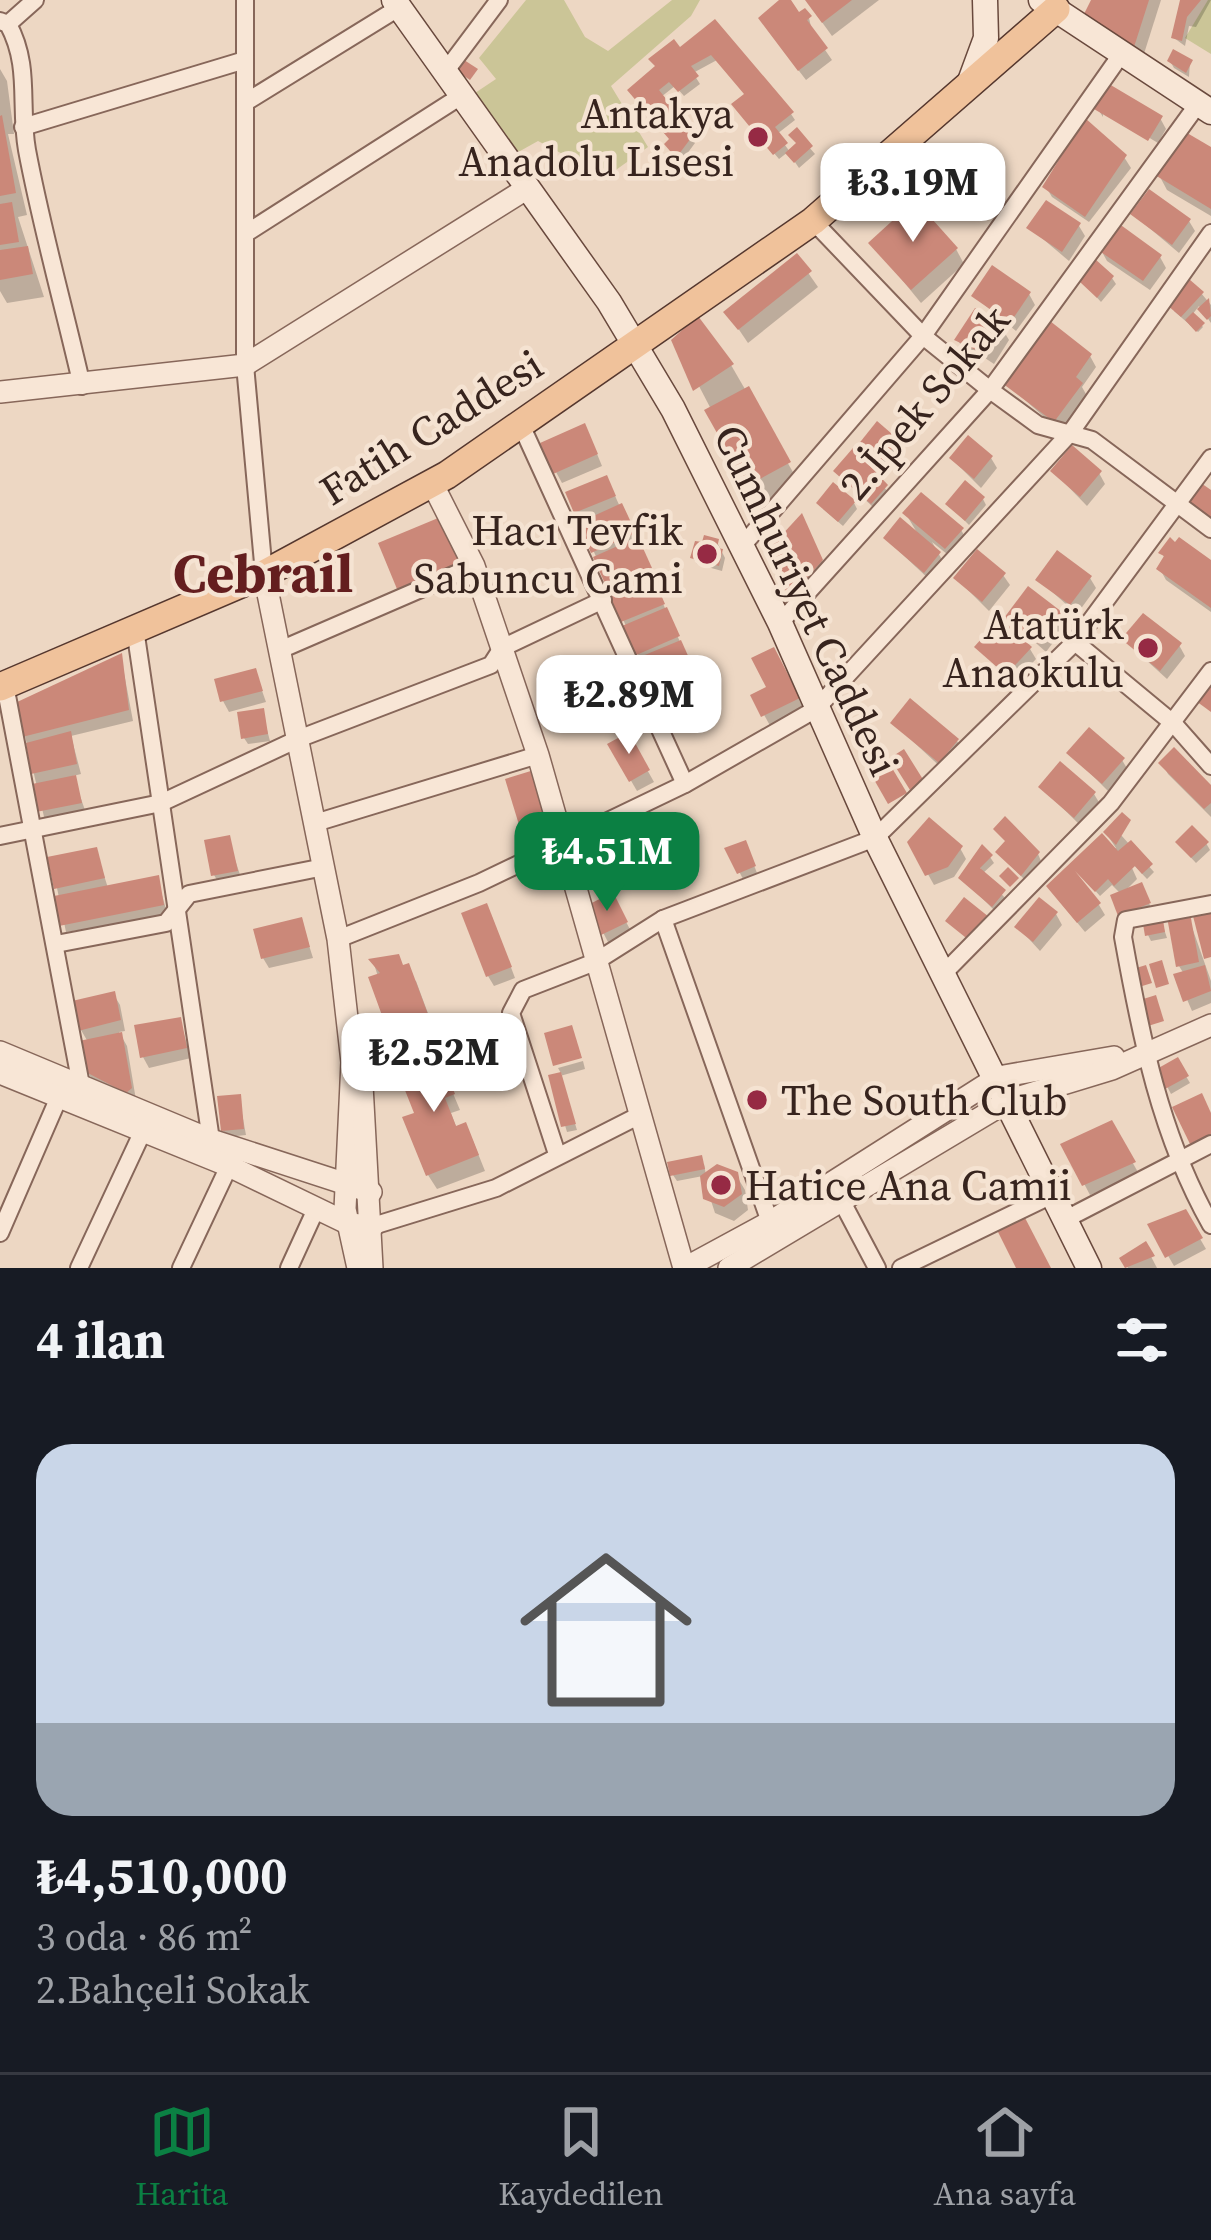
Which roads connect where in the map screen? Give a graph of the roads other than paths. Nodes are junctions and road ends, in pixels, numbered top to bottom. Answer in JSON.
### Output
{"nodes":[{"id":1,"x":35,"y":0,"type":"edge"},
{"id":2,"x":245,"y":0,"type":"edge"},
{"id":3,"x":499,"y":0,"type":"edge"},
{"id":4,"x":985,"y":0,"type":"edge"},
{"id":5,"x":1054,"y":3,"type":"edge"},
{"id":6,"x":397,"y":4,"type":"edge"},
{"id":7,"x":4,"y":22,"type":"edge"},
{"id":8,"x":1120,"y":56,"type":"junction"},
{"id":9,"x":245,"y":60,"type":"junction"},
{"id":10,"x":445,"y":73,"type":"junction"},
{"id":11,"x":965,"y":92,"type":"junction"},
{"id":12,"x":461,"y":96,"type":"junction"},
{"id":13,"x":246,"y":102,"type":"junction"},
{"id":14,"x":1205,"y":108,"type":"edge"},
{"id":15,"x":23,"y":127,"type":"junction"},
{"id":16,"x":526,"y":189,"type":"junction"},
{"id":17,"x":813,"y":221,"type":"junction"},
{"id":18,"x":248,"y":232,"type":"junction"},
{"id":19,"x":1211,"y":233,"type":"edge"},
{"id":20,"x":923,"y":336,"type":"junction"},
{"id":21,"x":637,"y":345,"type":"junction"},
{"id":22,"x":244,"y":364,"type":"junction"},
{"id":23,"x":82,"y":386,"type":"junction"},
{"id":24,"x":990,"y":390,"type":"junction"},
{"id":25,"x":0,"y":392,"type":"edge"},
{"id":26,"x":522,"y":427,"type":"junction"},
{"id":27,"x":1071,"y":432,"type":"junction"},
{"id":28,"x":1211,"y":458,"type":"edge"},
{"id":29,"x":432,"y":484,"type":"junction"},
{"id":30,"x":1176,"y":507,"type":"junction"},
{"id":31,"x":1211,"y":529,"type":"edge"},
{"id":32,"x":743,"y":545,"type":"junction"},
{"id":33,"x":474,"y":566,"type":"junction"},
{"id":34,"x":264,"y":574,"type":"junction"},
{"id":35,"x":603,"y":600,"type":"junction"},
{"id":36,"x":781,"y":623,"type":"junction"},
{"id":37,"x":135,"y":629,"type":"junction"},
{"id":38,"x":1076,"y":642,"type":"junction"},
{"id":39,"x":502,"y":648,"type":"junction"},
{"id":40,"x":280,"y":650,"type":"junction"},
{"id":41,"x":1211,"y":671,"type":"edge"},
{"id":42,"x":3,"y":686,"type":"edge"},
{"id":43,"x":816,"y":709,"type":"junction"},
{"id":44,"x":1174,"y":724,"type":"junction"},
{"id":45,"x":298,"y":739,"type":"junction"},
{"id":46,"x":538,"y":755,"type":"junction"},
{"id":47,"x":1211,"y":766,"type":"edge"},
{"id":48,"x":685,"y":784,"type":"junction"},
{"id":49,"x":161,"y":803,"type":"junction"},
{"id":50,"x":315,"y":823,"type":"junction"},
{"id":51,"x":31,"y":830,"type":"junction"},
{"id":52,"x":0,"y":836,"type":"edge"},
{"id":53,"x":875,"y":838,"type":"junction"},
{"id":54,"x":564,"y":841,"type":"junction"},
{"id":55,"x":323,"y":867,"type":"junction"},
{"id":56,"x":1211,"y":904,"type":"edge"},
{"id":57,"x":177,"y":907,"type":"junction"},
{"id":58,"x":663,"y":919,"type":"junction"},
{"id":59,"x":338,"y":939,"type":"junction"},
{"id":60,"x":56,"y":944,"type":"junction"},
{"id":61,"x":596,"y":962,"type":"junction"},
{"id":62,"x":944,"y":974,"type":"junction"},
{"id":63,"x":1211,"y":1025,"type":"edge"},
{"id":64,"x":0,"y":1052,"type":"edge"},
{"id":65,"x":1144,"y":1054,"type":"junction"},
{"id":66,"x":352,"y":1062,"type":"junction"},
{"id":67,"x":0,"y":1073,"type":"edge"},
{"id":68,"x":81,"y":1085,"type":"junction"},
{"id":69,"x":1004,"y":1089,"type":"junction"},
{"id":70,"x":59,"y":1097,"type":"junction"},
{"id":71,"x":640,"y":1115,"type":"junction"},
{"id":72,"x":143,"y":1131,"type":"junction"},
{"id":73,"x":211,"y":1140,"type":"junction"},
{"id":74,"x":1211,"y":1144,"type":"edge"},
{"id":75,"x":557,"y":1154,"type":"junction"},
{"id":76,"x":1178,"y":1160,"type":"junction"},
{"id":77,"x":229,"y":1166,"type":"junction"},
{"id":78,"x":346,"y":1184,"type":"junction"},
{"id":79,"x":371,"y":1192,"type":"junction"},
{"id":80,"x":1054,"y":1194,"type":"junction"},
{"id":81,"x":840,"y":1198,"type":"junction"},
{"id":82,"x":316,"y":1209,"type":"junction"},
{"id":83,"x":1066,"y":1220,"type":"junction"},
{"id":84,"x":770,"y":1222,"type":"junction"},
{"id":85,"x":361,"y":1225,"type":"junction"},
{"id":86,"x":1211,"y":1225,"type":"edge"},
{"id":87,"x":0,"y":1233,"type":"edge"},
{"id":88,"x":79,"y":1268,"type":"edge"},
{"id":89,"x":181,"y":1268,"type":"edge"},
{"id":90,"x":289,"y":1268,"type":"edge"},
{"id":91,"x":358,"y":1268,"type":"edge"},
{"id":92,"x":372,"y":1268,"type":"edge"},
{"id":93,"x":685,"y":1268,"type":"edge"},
{"id":94,"x":729,"y":1268,"type":"edge"},
{"id":95,"x":877,"y":1268,"type":"edge"},
{"id":96,"x":901,"y":1268,"type":"edge"},
{"id":97,"x":1090,"y":1268,"type":"edge"}],
"edges":[{"from":1,"to":7,"type":"street"},
{"from":2,"to":9,"type":"street"},
{"from":3,"to":10,"type":"street"},
{"from":4,"to":11,"type":"main road"},
{"from":5,"to":8,"type":"main road"},
{"from":5,"to":11,"type":"main road","name":"Fatih Caddesi"},
{"from":6,"to":10,"type":"main road","name":"Cumhuriyet Caddesi"},
{"from":6,"to":13,"type":"street"},
{"from":7,"to":15,"type":"street"},
{"from":8,"to":14,"type":"main road"},
{"from":8,"to":20,"type":"street"},
{"from":9,"to":13,"type":"street"},
{"from":9,"to":15,"type":"street"},
{"from":10,"to":12,"type":"main road","name":"Cumhuriyet Caddesi"},
{"from":11,"to":17,"type":"main road","name":"Fatih Caddesi"},
{"from":12,"to":16,"type":"main road","name":"Cumhuriyet Caddesi"},
{"from":12,"to":18,"type":"street"},
{"from":13,"to":18,"type":"street"},
{"from":14,"to":24,"type":"street","name":"2.İpek Sokak"},
{"from":15,"to":23,"type":"street"},
{"from":16,"to":21,"type":"main road","name":"Cumhuriyet Caddesi"},
{"from":16,"to":22,"type":"street"},
{"from":17,"to":20,"type":"street"},
{"from":17,"to":21,"type":"main road","name":"Fatih Caddesi"},
{"from":18,"to":22,"type":"street"},
{"from":19,"to":27,"type":"street"},
{"from":20,"to":24,"type":"street"},
{"from":20,"to":32,"type":"street"},
{"from":21,"to":26,"type":"main road","name":"Fatih Caddesi"},
{"from":21,"to":32,"type":"main road","name":"Cumhuriyet Caddesi"},
{"from":22,"to":23,"type":"street"},
{"from":22,"to":34,"type":"street"},
{"from":23,"to":25,"type":"street"},
{"from":24,"to":27,"type":"street"},
{"from":24,"to":36,"type":"street","name":"2.İpek Sokak"},
{"from":26,"to":29,"type":"main road","name":"Fatih Caddesi"},
{"from":26,"to":35,"type":"street"},
{"from":27,"to":30,"type":"street"},
{"from":27,"to":43,"type":"street"},
{"from":28,"to":30,"type":"street"},
{"from":29,"to":33,"type":"street"},
{"from":29,"to":34,"type":"main road","name":"Fatih Caddesi"},
{"from":30,"to":31,"type":"street"},
{"from":30,"to":38,"type":"street"},
{"from":32,"to":36,"type":"main road","name":"Cumhuriyet Caddesi"},
{"from":33,"to":39,"type":"street"},
{"from":33,"to":40,"type":"street"},
{"from":34,"to":37,"type":"main road","name":"Fatih Caddesi"},
{"from":34,"to":40,"type":"street"},
{"from":35,"to":39,"type":"street"},
{"from":35,"to":48,"type":"street"},
{"from":36,"to":43,"type":"main road","name":"Cumhuriyet Caddesi"},
{"from":37,"to":42,"type":"main road","name":"Fatih Caddesi"},
{"from":37,"to":49,"type":"street"},
{"from":38,"to":44,"type":"street"},
{"from":38,"to":53,"type":"street"},
{"from":39,"to":45,"type":"street"},
{"from":39,"to":46,"type":"street"},
{"from":40,"to":45,"type":"street"},
{"from":41,"to":44,"type":"street"},
{"from":42,"to":51,"type":"street"},
{"from":43,"to":48,"type":"street"},
{"from":43,"to":53,"type":"main road","name":"Cumhuriyet Caddesi"},
{"from":44,"to":47,"type":"street"},
{"from":44,"to":62,"type":"street"},
{"from":45,"to":49,"type":"street"},
{"from":45,"to":50,"type":"street"},
{"from":46,"to":50,"type":"street"},
{"from":46,"to":54,"type":"street"},
{"from":48,"to":54,"type":"street"},
{"from":49,"to":51,"type":"street"},
{"from":49,"to":57,"type":"street"},
{"from":50,"to":55,"type":"street"},
{"from":51,"to":52,"type":"street"},
{"from":51,"to":60,"type":"street"},
{"from":53,"to":58,"type":"street"},
{"from":53,"to":62,"type":"main road","name":"Cumhuriyet Caddesi"},
{"from":54,"to":59,"type":"street"},
{"from":54,"to":61,"type":"street"},
{"from":55,"to":57,"type":"street"},
{"from":55,"to":59,"type":"street"},
{"from":56,"to":65,"type":"street"},
{"from":57,"to":60,"type":"street"},
{"from":57,"to":73,"type":"street"},
{"from":58,"to":61,"type":"street"},
{"from":58,"to":84,"type":"street"},
{"from":59,"to":66,"type":"street"},
{"from":60,"to":68,"type":"street"},
{"from":61,"to":71,"type":"street"},
{"from":61,"to":75,"type":"street"},
{"from":62,"to":69,"type":"main road","name":"Cumhuriyet Caddesi"},
{"from":63,"to":65,"type":"street"},
{"from":64,"to":68,"type":"street"},
{"from":65,"to":69,"type":"street"},
{"from":65,"to":76,"type":"street"},
{"from":66,"to":78,"type":"street"},
{"from":66,"to":79,"type":"street"},
{"from":67,"to":70,"type":"street"},
{"from":68,"to":73,"type":"street"},
{"from":69,"to":80,"type":"main road","name":"Cumhuriyet Caddesi"},
{"from":69,"to":81,"type":"street"},
{"from":69,"to":84,"type":"street"},
{"from":70,"to":72,"type":"street"},
{"from":70,"to":87,"type":"street"},
{"from":71,"to":75,"type":"street"},
{"from":71,"to":93,"type":"street"},
{"from":72,"to":77,"type":"street"},
{"from":72,"to":88,"type":"street"},
{"from":73,"to":78,"type":"street"},
{"from":74,"to":76,"type":"street"},
{"from":75,"to":85,"type":"street"},
{"from":76,"to":83,"type":"street"},
{"from":76,"to":86,"type":"street"},
{"from":77,"to":82,"type":"street"},
{"from":77,"to":89,"type":"street"},
{"from":78,"to":79,"type":"street"},
{"from":78,"to":85,"type":"street"},
{"from":79,"to":85,"type":"street"},
{"from":80,"to":83,"type":"main road","name":"Cumhuriyet Caddesi"},
{"from":80,"to":96,"type":"street"},
{"from":81,"to":94,"type":"street"},
{"from":81,"to":95,"type":"street"},
{"from":82,"to":85,"type":"street"},
{"from":82,"to":90,"type":"street"},
{"from":83,"to":97,"type":"main road","name":"Cumhuriyet Caddesi"},
{"from":84,"to":93,"type":"street"},
{"from":85,"to":91,"type":"street"},
{"from":85,"to":92,"type":"street"}]}
